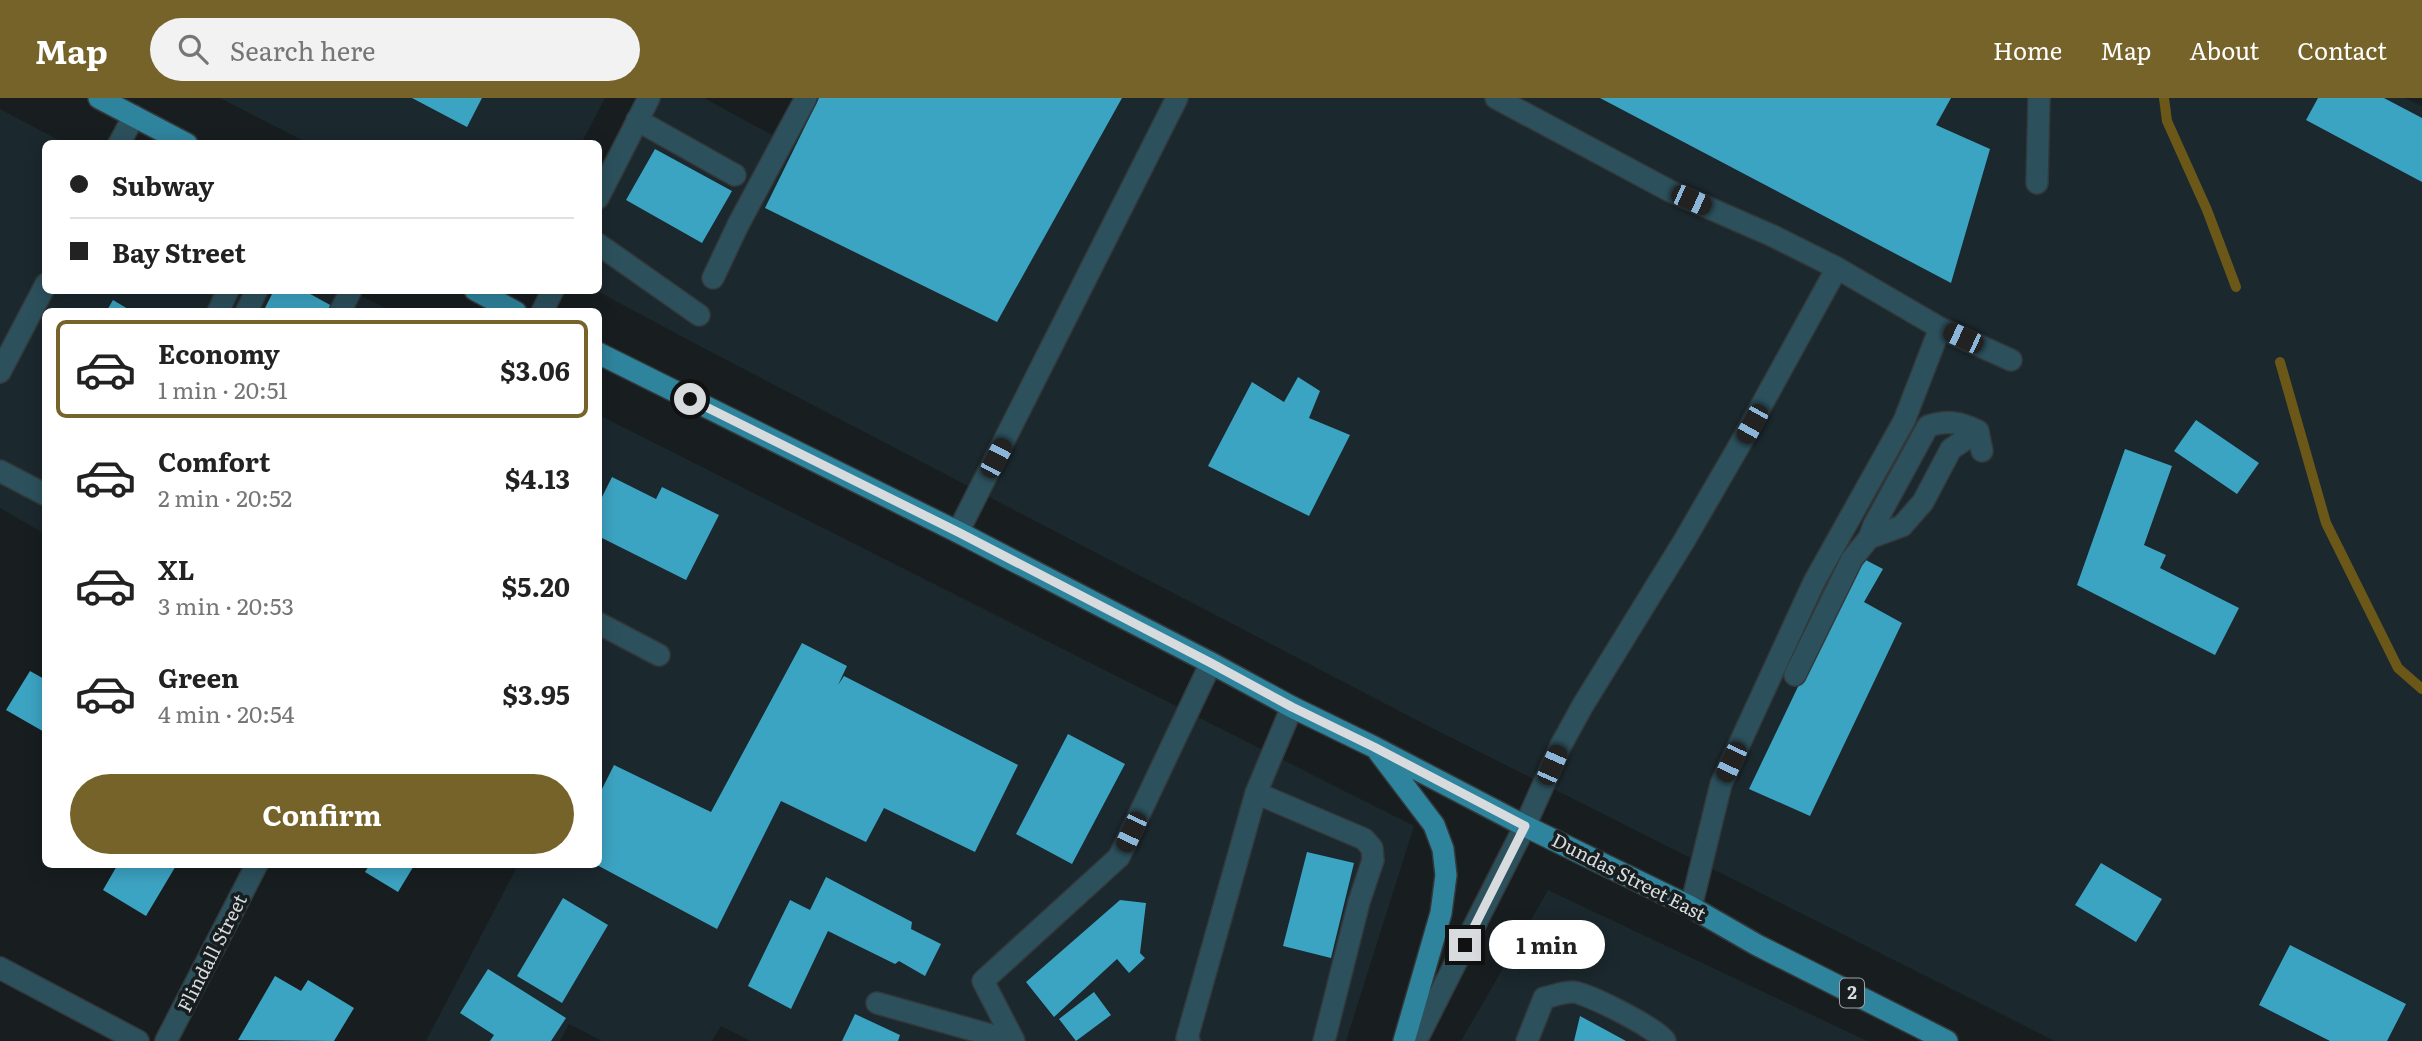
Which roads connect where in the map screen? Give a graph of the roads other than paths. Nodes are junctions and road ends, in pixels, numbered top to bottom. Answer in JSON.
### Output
{"nodes":[{"id":1,"x":99,"y":98,"type":"edge"},
{"id":2,"x":649,"y":98,"type":"edge"},
{"id":3,"x":806,"y":98,"type":"edge"},
{"id":4,"x":1177,"y":98,"type":"edge"},
{"id":5,"x":1496,"y":98,"type":"edge"},
{"id":6,"x":2039,"y":98,"type":"edge"},
{"id":7,"x":134,"y":116,"type":"junction"},
{"id":8,"x":637,"y":120,"type":"junction"},
{"id":9,"x":121,"y":140,"type":"edge"},
{"id":10,"x":179,"y":140,"type":"edge"},
{"id":11,"x":735,"y":174,"type":"dead end"},
{"id":12,"x":2037,"y":183,"type":"dead end"},
{"id":13,"x":602,"y":190,"type":"edge"},
{"id":14,"x":602,"y":247,"type":"edge"},
{"id":15,"x":1837,"y":268,"type":"junction"},
{"id":16,"x":713,"y":278,"type":"dead end"},
{"id":17,"x":42,"y":292,"type":"edge"},
{"id":18,"x":482,"y":294,"type":"edge"},
{"id":19,"x":509,"y":308,"type":"edge"},
{"id":20,"x":699,"y":315,"type":"dead end"},
{"id":21,"x":1940,"y":328,"type":"junction"},
{"id":22,"x":602,"y":355,"type":"edge"},
{"id":23,"x":2011,"y":360,"type":"dead end"},
{"id":24,"x":0,"y":372,"type":"edge"},
{"id":25,"x":0,"y":471,"type":"edge"},
{"id":26,"x":42,"y":493,"type":"edge"},
{"id":27,"x":958,"y":532,"type":"junction"},
{"id":28,"x":1869,"y":538,"type":"junction"},
{"id":29,"x":602,"y":625,"type":"edge"},
{"id":30,"x":659,"y":655,"type":"dead end"},
{"id":31,"x":1211,"y":663,"type":"junction"},
{"id":32,"x":1795,"y":675,"type":"dead end"},
{"id":33,"x":1292,"y":707,"type":"junction"},
{"id":34,"x":1374,"y":747,"type":"junction"},
{"id":35,"x":1256,"y":793,"type":"junction"},
{"id":36,"x":1525,"y":826,"type":"junction"},
{"id":37,"x":255,"y":868,"type":"edge"},
{"id":38,"x":1691,"y":907,"type":"junction"},
{"id":39,"x":3,"y":975,"type":"edge"},
{"id":40,"x":877,"y":1003,"type":"dead end"},
{"id":41,"x":138,"y":1041,"type":"edge"},
{"id":42,"x":166,"y":1041,"type":"edge"},
{"id":43,"x":1013,"y":1041,"type":"edge"},
{"id":44,"x":1189,"y":1041,"type":"edge"},
{"id":45,"x":1324,"y":1041,"type":"edge"},
{"id":46,"x":1404,"y":1041,"type":"edge"},
{"id":47,"x":1416,"y":1041,"type":"edge"},
{"id":48,"x":1527,"y":1041,"type":"edge"},
{"id":49,"x":1665,"y":1041,"type":"edge"},
{"id":50,"x":1947,"y":1041,"type":"edge"}],
"edges":[{"from":1,"to":7,"type":"main road"},
{"from":2,"to":8,"type":"street"},
{"from":3,"to":16,"type":"street"},
{"from":4,"to":27,"type":"street"},
{"from":5,"to":15,"type":"street"},
{"from":6,"to":12,"type":"street"},
{"from":7,"to":9,"type":"street"},
{"from":7,"to":10,"type":"main road"},
{"from":8,"to":11,"type":"street"},
{"from":8,"to":13,"type":"street"},
{"from":14,"to":20,"type":"street"},
{"from":15,"to":21,"type":"street"},
{"from":15,"to":36,"type":"street"},
{"from":17,"to":24,"type":"street"},
{"from":18,"to":19,"type":"main road"},
{"from":21,"to":23,"type":"street"},
{"from":21,"to":38,"type":"street"},
{"from":22,"to":27,"type":"main road","name":"Dundas Street East","number":"2"},
{"from":25,"to":26,"type":"street"},
{"from":27,"to":31,"type":"main road","name":"Dundas Street East","number":"2"},
{"from":28,"to":28,"type":"street"},
{"from":28,"to":32,"type":"street"},
{"from":29,"to":30,"type":"street"},
{"from":31,"to":33,"type":"main road","name":"Dundas Street East","number":"2"},
{"from":31,"to":43,"type":"street"},
{"from":33,"to":34,"type":"main road","name":"Dundas Street East","number":"2"},
{"from":33,"to":35,"type":"street"},
{"from":34,"to":36,"type":"main road","name":"Dundas Street East","number":"2"},
{"from":34,"to":46,"type":"main road"},
{"from":35,"to":44,"type":"street"},
{"from":35,"to":45,"type":"street"},
{"from":36,"to":38,"type":"main road","name":"Dundas Street East","number":"2"},
{"from":36,"to":47,"type":"street"},
{"from":37,"to":42,"type":"street","name":"Flindall Street"},
{"from":38,"to":50,"type":"main road","name":"Dundas Street East","number":"2"},
{"from":39,"to":41,"type":"street"},
{"from":40,"to":43,"type":"street"},
{"from":48,"to":49,"type":"street"}]}
